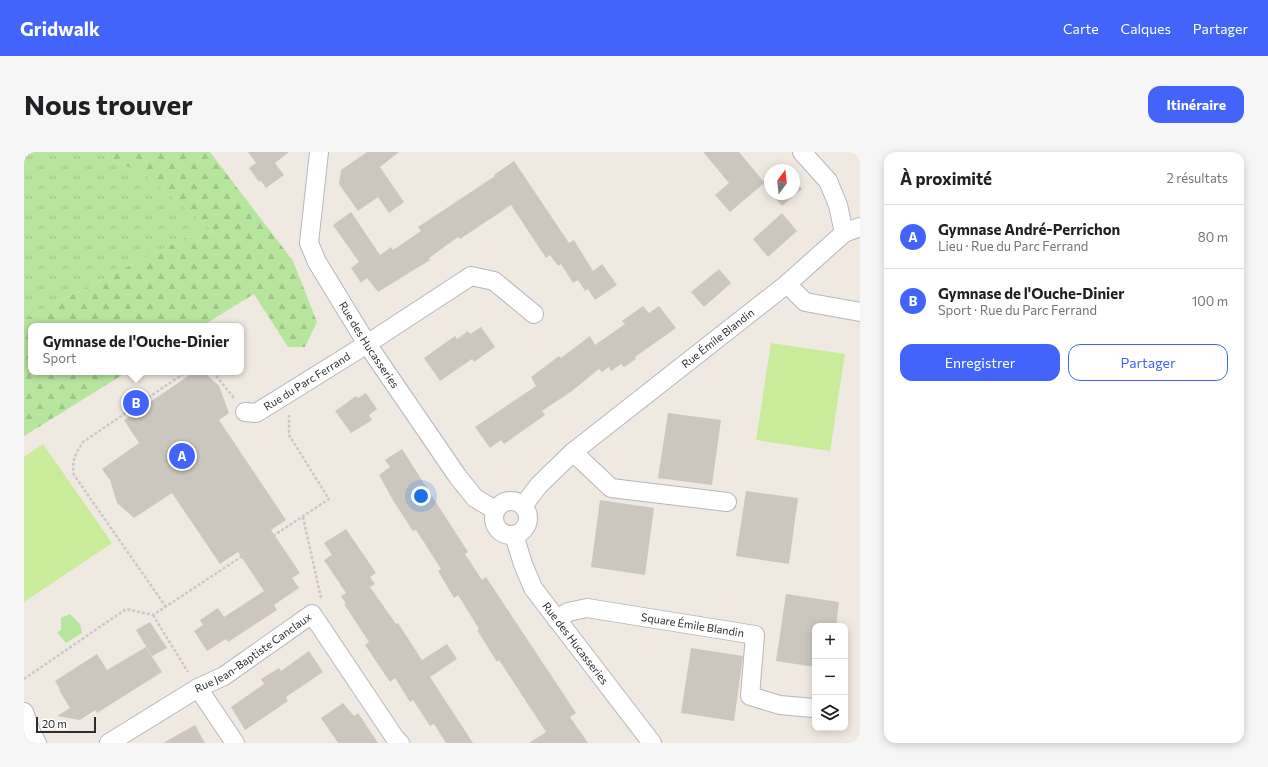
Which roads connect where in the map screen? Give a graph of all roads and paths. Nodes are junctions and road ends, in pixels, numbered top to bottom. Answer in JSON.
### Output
{"nodes":[{"id":1,"x":319,"y":152,"type":"edge"},
{"id":2,"x":802,"y":152,"type":"edge"},
{"id":3,"x":852,"y":230,"type":"edge"},
{"id":4,"x":787,"y":284,"type":"junction"},
{"id":5,"x":860,"y":312,"type":"edge"},
{"id":6,"x":534,"y":314,"type":"dead end"},
{"id":7,"x":367,"y":344,"type":"junction"},
{"id":8,"x":182,"y":375,"type":"edge"},
{"id":9,"x":215,"y":375,"type":"edge"},
{"id":10,"x":288,"y":392,"type":"junction"},
{"id":11,"x":245,"y":412,"type":"joint"},
{"id":12,"x":573,"y":452,"type":"junction"},
{"id":13,"x":727,"y":502,"type":"dead end"},
{"id":14,"x":523,"y":506,"type":"junction"},
{"id":15,"x":495,"y":510,"type":"junction"},
{"id":16,"x":303,"y":516,"type":"junction"},
{"id":17,"x":514,"y":535,"type":"junction"},
{"id":18,"x":166,"y":607,"type":"junction"},
{"id":19,"x":312,"y":614,"type":"junction"},
{"id":20,"x":153,"y":615,"type":"junction"},
{"id":21,"x":557,"y":620,"type":"junction"},
{"id":22,"x":24,"y":679,"type":"edge"},
{"id":23,"x":198,"y":688,"type":"junction"},
{"id":24,"x":812,"y":708,"type":"edge"},
{"id":25,"x":24,"y":712,"type":"edge"},
{"id":26,"x":31,"y":737,"type":"edge"},
{"id":27,"x":109,"y":743,"type":"edge"},
{"id":28,"x":234,"y":743,"type":"edge"},
{"id":29,"x":400,"y":743,"type":"edge"},
{"id":30,"x":652,"y":743,"type":"edge"}],
"edges":[{"from":1,"to":7,"type":"street","name":"Rue des Hucasseries"},
{"from":2,"to":3,"type":"street","name":"Rue Émile Blandin"},
{"from":3,"to":4,"type":"street","name":"Rue Émile Blandin"},
{"from":4,"to":5,"type":"street"},
{"from":4,"to":12,"type":"street","name":"Rue Émile Blandin"},
{"from":6,"to":7,"type":"street","name":"Rue du Parc Ferrand"},
{"from":7,"to":10,"type":"street","name":"Rue du Parc Ferrand"},
{"from":7,"to":15,"type":"street","name":"Rue des Hucasseries"},
{"from":8,"to":18,"type":"path"},
{"from":9,"to":11,"type":"path"},
{"from":10,"to":11,"type":"street","name":"Rue du Parc Ferrand"},
{"from":10,"to":16,"type":"path"},
{"from":12,"to":13,"type":"street"},
{"from":12,"to":14,"type":"street","name":"Rue Émile Blandin"},
{"from":14,"to":15,"type":"street"},
{"from":14,"to":17,"type":"street"},
{"from":15,"to":17,"type":"street"},
{"from":16,"to":18,"type":"path"},
{"from":16,"to":19,"type":"path"},
{"from":17,"to":21,"type":"street","name":"Rue des Hucasseries"},
{"from":18,"to":20,"type":"path"},
{"from":19,"to":23,"type":"street","name":"Rue Jean-Baptiste Canclaux"},
{"from":19,"to":29,"type":"street","name":"Rue Jean-Baptiste Canclaux"},
{"from":20,"to":22,"type":"path"},
{"from":20,"to":23,"type":"path"},
{"from":21,"to":24,"type":"street","name":"Square Émile Blandin"},
{"from":21,"to":30,"type":"street","name":"Rue des Hucasseries"},
{"from":23,"to":27,"type":"street"},
{"from":23,"to":28,"type":"street","name":"Rue Jean-Baptiste Canclaux"},
{"from":25,"to":26,"type":"street"}]}
